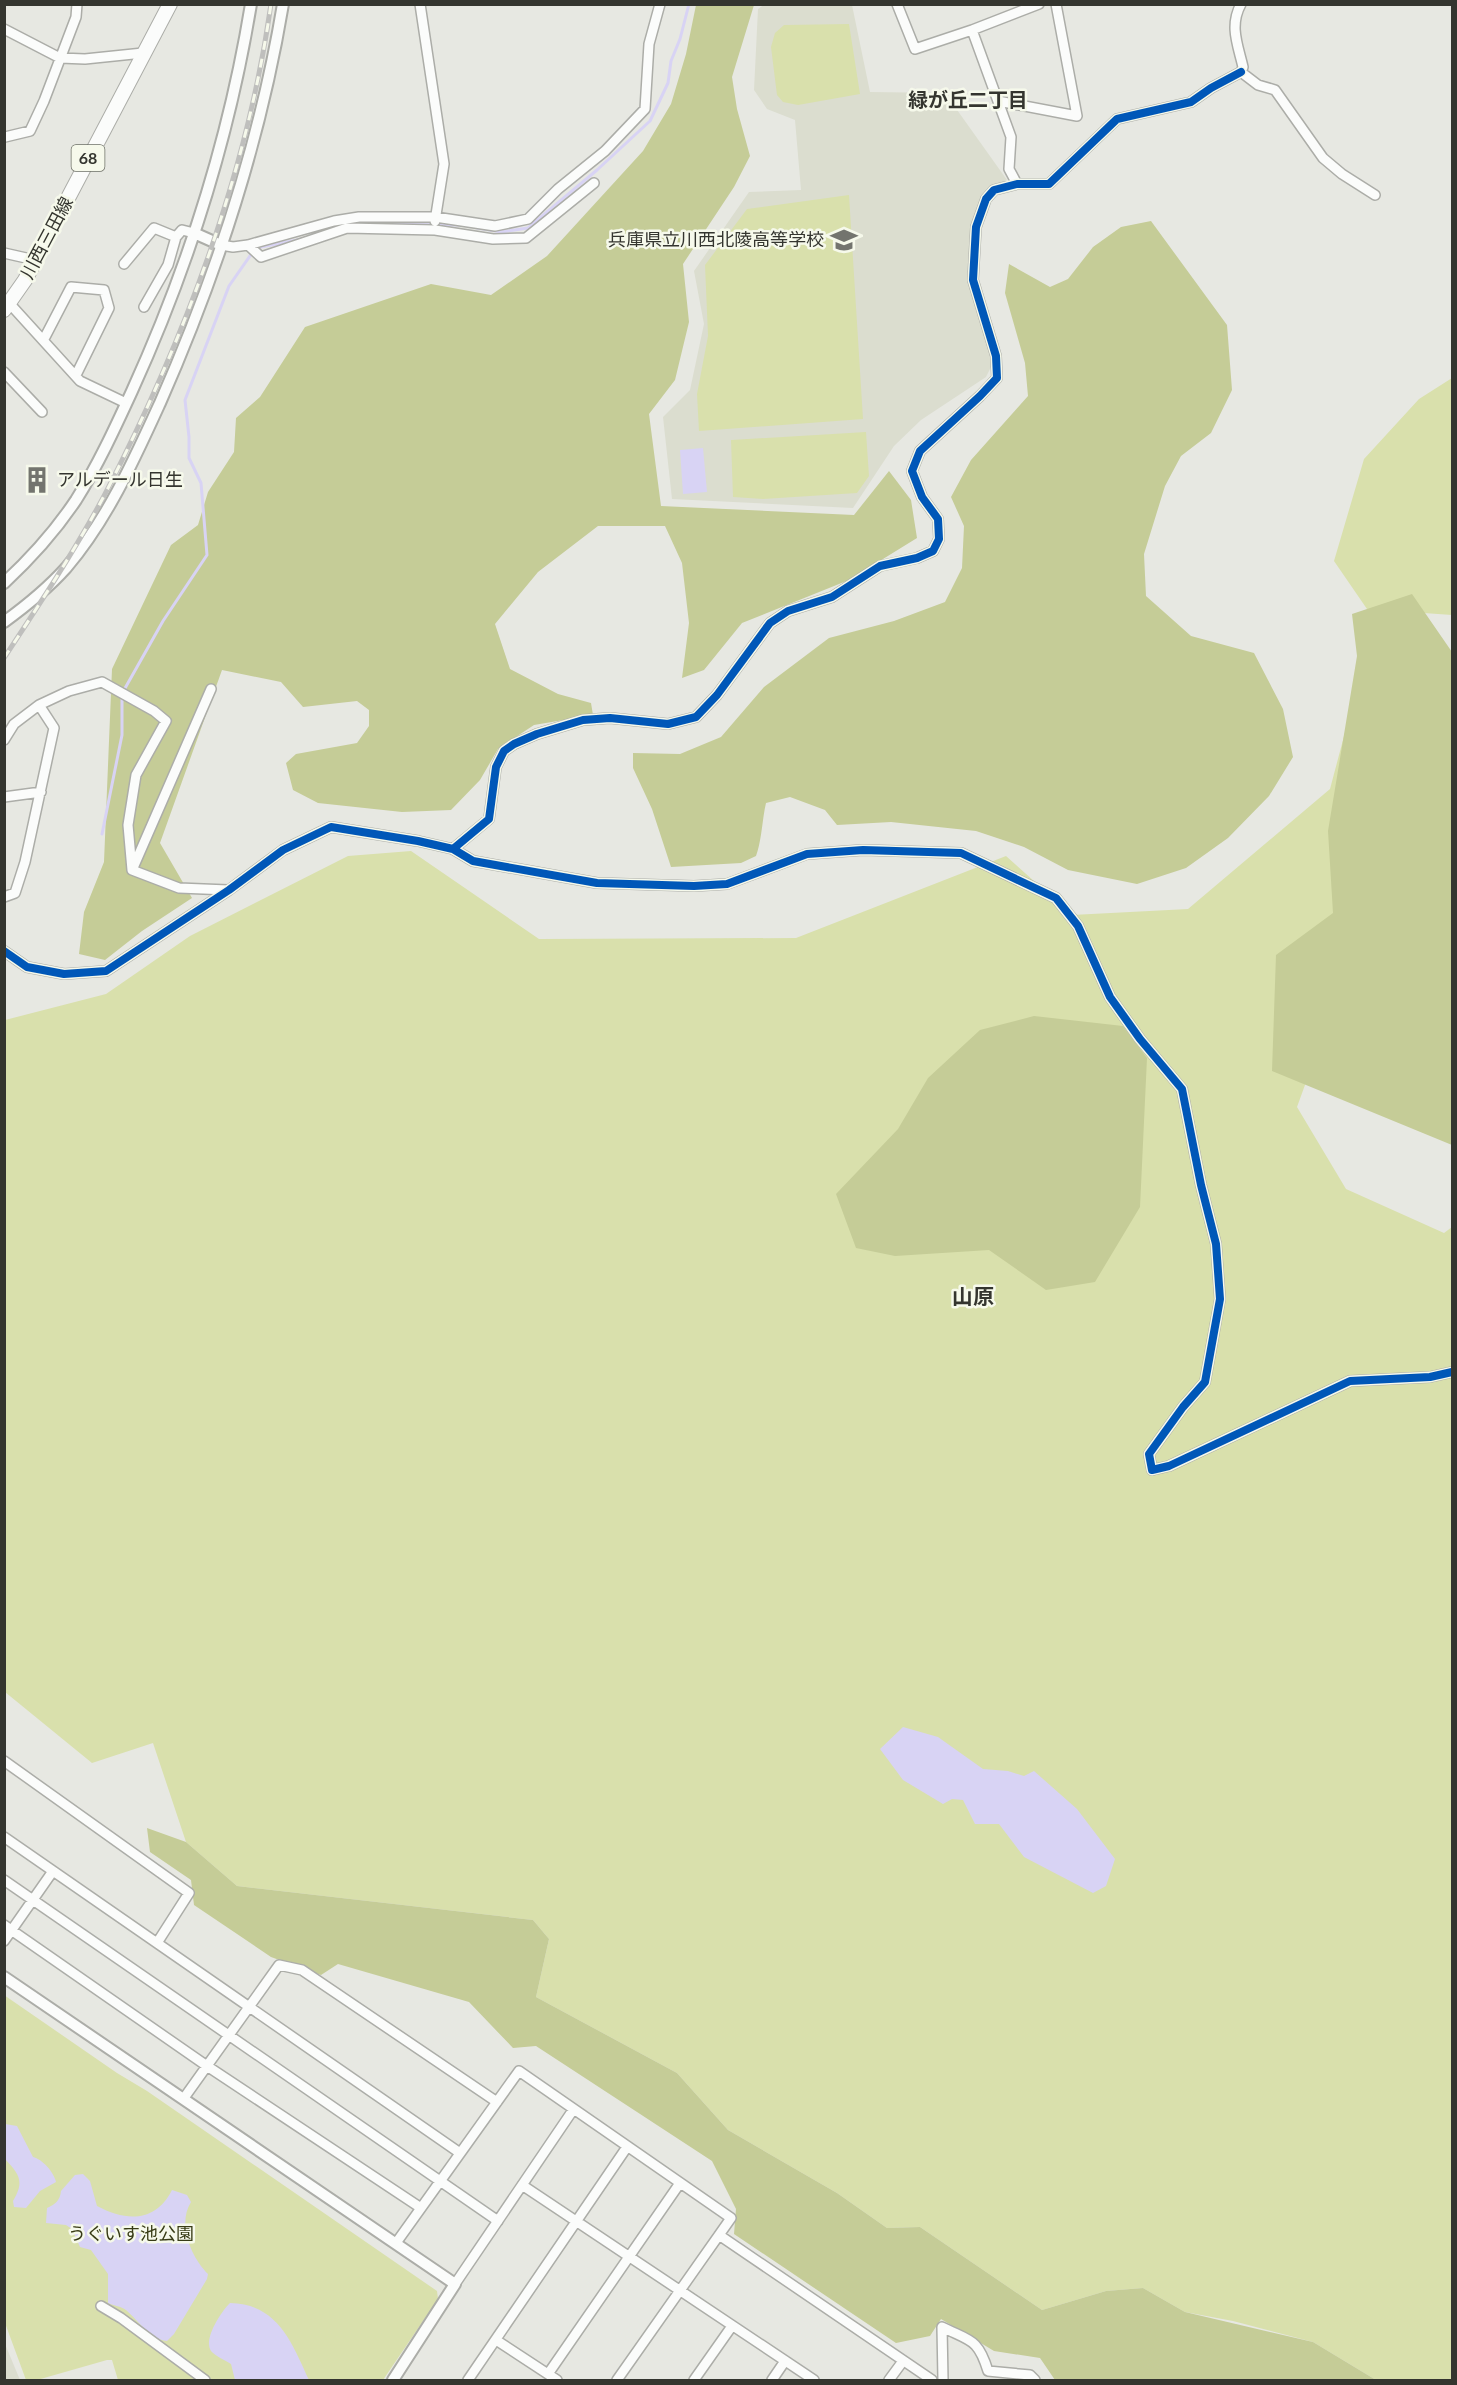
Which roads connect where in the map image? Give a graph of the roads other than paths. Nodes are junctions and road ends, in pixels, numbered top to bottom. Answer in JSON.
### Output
{"nodes":[{"id":1,"x":76,"y":4,"type":"edge"},
{"id":2,"x":170,"y":4,"type":"edge"},
{"id":3,"x":251,"y":4,"type":"edge"},
{"id":4,"x":283,"y":4,"type":"edge"},
{"id":5,"x":420,"y":4,"type":"edge"},
{"id":6,"x":660,"y":4,"type":"edge"},
{"id":7,"x":897,"y":4,"type":"edge"},
{"id":8,"x":1039,"y":4,"type":"edge"},
{"id":9,"x":1056,"y":4,"type":"edge"},
{"id":10,"x":1241,"y":4,"type":"edge"},
{"id":11,"x":4,"y":29,"type":"edge"},
{"id":12,"x":972,"y":30,"type":"junction"},
{"id":13,"x":143,"y":53,"type":"junction"},
{"id":14,"x":60,"y":58,"type":"junction"},
{"id":15,"x":1241,"y":72,"type":"junction"},
{"id":16,"x":998,"y":101,"type":"junction"},
{"id":17,"x":5,"y":137,"type":"edge"},
{"id":18,"x":594,"y":183,"type":"dead end"},
{"id":19,"x":1017,"y":184,"type":"junction"},
{"id":20,"x":1374,"y":195,"type":"dead end"},
{"id":21,"x":435,"y":217,"type":"junction"},
{"id":22,"x":435,"y":230,"type":"junction"},
{"id":23,"x":194,"y":233,"type":"junction"},
{"id":24,"x":176,"y":237,"type":"junction"},
{"id":25,"x":221,"y":245,"type":"junction"},
{"id":26,"x":248,"y":245,"type":"junction"},
{"id":27,"x":4,"y":253,"type":"edge"},
{"id":28,"x":35,"y":260,"type":"junction"},
{"id":29,"x":124,"y":264,"type":"dead end"},
{"id":30,"x":7,"y":307,"type":"edge"},
{"id":31,"x":144,"y":307,"type":"dead end"},
{"id":32,"x":44,"y":339,"type":"junction"},
{"id":33,"x":4,"y":372,"type":"edge"},
{"id":34,"x":76,"y":375,"type":"junction"},
{"id":35,"x":126,"y":402,"type":"junction"},
{"id":36,"x":42,"y":412,"type":"dead end"},
{"id":37,"x":4,"y":583,"type":"edge"},
{"id":38,"x":4,"y":622,"type":"edge"},
{"id":39,"x":211,"y":689,"type":"dead end"},
{"id":40,"x":39,"y":705,"type":"junction"},
{"id":41,"x":4,"y":740,"type":"edge"},
{"id":42,"x":41,"y":792,"type":"junction"},
{"id":43,"x":4,"y":797,"type":"edge"},
{"id":44,"x":453,"y":849,"type":"junction"},
{"id":45,"x":132,"y":870,"type":"junction"},
{"id":46,"x":229,"y":890,"type":"junction"},
{"id":47,"x":4,"y":897,"type":"edge"},
{"id":48,"x":4,"y":951,"type":"edge"},
{"id":49,"x":1452,"y":1372,"type":"edge"},
{"id":50,"x":4,"y":1761,"type":"edge"},
{"id":51,"x":4,"y":1837,"type":"edge"},
{"id":52,"x":53,"y":1871,"type":"junction"},
{"id":53,"x":4,"y":1880,"type":"edge"},
{"id":54,"x":33,"y":1899,"type":"junction"},
{"id":55,"x":8,"y":1927,"type":"edge"},
{"id":56,"x":4,"y":1941,"type":"edge"},
{"id":57,"x":157,"y":1943,"type":"junction"},
{"id":58,"x":4,"y":1977,"type":"edge"},
{"id":59,"x":249,"y":2007,"type":"junction"},
{"id":60,"x":229,"y":2035,"type":"junction"},
{"id":61,"x":207,"y":2066,"type":"junction"},
{"id":62,"x":184,"y":2098,"type":"junction"},
{"id":63,"x":497,"y":2102,"type":"junction"},
{"id":64,"x":573,"y":2110,"type":"junction"},
{"id":65,"x":627,"y":2147,"type":"junction"},
{"id":66,"x":460,"y":2153,"type":"junction"},
{"id":67,"x":441,"y":2181,"type":"junction"},
{"id":68,"x":680,"y":2183,"type":"junction"},
{"id":69,"x":522,"y":2185,"type":"junction"},
{"id":70,"x":421,"y":2208,"type":"junction"},
{"id":71,"x":498,"y":2221,"type":"junction"},
{"id":72,"x":576,"y":2222,"type":"junction"},
{"id":73,"x":719,"y":2235,"type":"junction"},
{"id":74,"x":396,"y":2243,"type":"junction"},
{"id":75,"x":629,"y":2257,"type":"junction"},
{"id":76,"x":455,"y":2284,"type":"junction"},
{"id":77,"x":680,"y":2291,"type":"junction"},
{"id":78,"x":101,"y":2306,"type":"dead end"},
{"id":79,"x":732,"y":2326,"type":"junction"},
{"id":80,"x":496,"y":2340,"type":"junction"},
{"id":81,"x":785,"y":2361,"type":"junction"},
{"id":82,"x":903,"y":2361,"type":"junction"},
{"id":83,"x":548,"y":2374,"type":"junction"},
{"id":84,"x":205,"y":2380,"type":"edge"},
{"id":85,"x":393,"y":2380,"type":"edge"},
{"id":86,"x":468,"y":2380,"type":"edge"},
{"id":87,"x":557,"y":2380,"type":"edge"},
{"id":88,"x":617,"y":2380,"type":"edge"},
{"id":89,"x":694,"y":2380,"type":"edge"},
{"id":90,"x":772,"y":2380,"type":"edge"},
{"id":91,"x":814,"y":2380,"type":"edge"},
{"id":92,"x":889,"y":2380,"type":"edge"},
{"id":93,"x":932,"y":2380,"type":"edge"},
{"id":94,"x":943,"y":2380,"type":"edge"},
{"id":95,"x":1035,"y":2380,"type":"edge"}],
"edges":[{"from":1,"to":14,"type":"street"},
{"from":2,"to":13,"type":"main road","name":"川西三田線","number":"68"},
{"from":3,"to":23,"type":"street"},
{"from":4,"to":25,"type":"street"},
{"from":5,"to":21,"type":"street"},
{"from":6,"to":21,"type":"street"},
{"from":7,"to":12,"type":"street"},
{"from":8,"to":12,"type":"street"},
{"from":9,"to":16,"type":"street"},
{"from":10,"to":15,"type":"street"},
{"from":11,"to":14,"type":"street"},
{"from":12,"to":16,"type":"street"},
{"from":13,"to":14,"type":"street"},
{"from":13,"to":28,"type":"main road","name":"川西三田線","number":"68"},
{"from":14,"to":17,"type":"street"},
{"from":15,"to":19,"type":"street"},
{"from":15,"to":20,"type":"street"},
{"from":16,"to":19,"type":"street"},
{"from":18,"to":22,"type":"street"},
{"from":19,"to":44,"type":"street"},
{"from":21,"to":22,"type":"street"},
{"from":21,"to":26,"type":"street"},
{"from":22,"to":26,"type":"street"},
{"from":23,"to":24,"type":"street"},
{"from":23,"to":25,"type":"street"},
{"from":23,"to":35,"type":"street"},
{"from":24,"to":29,"type":"street"},
{"from":24,"to":31,"type":"street"},
{"from":25,"to":26,"type":"street"},
{"from":25,"to":38,"type":"street"},
{"from":27,"to":28,"type":"street"},
{"from":28,"to":30,"type":"main road","name":"川西三田線","number":"68"},
{"from":30,"to":32,"type":"street"},
{"from":32,"to":34,"type":"street"},
{"from":32,"to":34,"type":"street"},
{"from":33,"to":36,"type":"street"},
{"from":34,"to":35,"type":"street"},
{"from":35,"to":37,"type":"street"},
{"from":39,"to":45,"type":"street"},
{"from":40,"to":41,"type":"street"},
{"from":40,"to":42,"type":"street"},
{"from":40,"to":45,"type":"street"},
{"from":42,"to":43,"type":"street"},
{"from":42,"to":47,"type":"street"},
{"from":44,"to":46,"type":"street"},
{"from":44,"to":49,"type":"street"},
{"from":45,"to":46,"type":"street"},
{"from":46,"to":48,"type":"street"},
{"from":50,"to":57,"type":"street"},
{"from":51,"to":52,"type":"street"},
{"from":52,"to":54,"type":"street"},
{"from":52,"to":57,"type":"street"},
{"from":53,"to":54,"type":"street"},
{"from":54,"to":55,"type":"street"},
{"from":54,"to":60,"type":"street"},
{"from":55,"to":56,"type":"street"},
{"from":55,"to":61,"type":"street"},
{"from":57,"to":59,"type":"street"},
{"from":58,"to":62,"type":"street"},
{"from":59,"to":60,"type":"street"},
{"from":59,"to":63,"type":"street"},
{"from":59,"to":66,"type":"street"},
{"from":60,"to":61,"type":"street"},
{"from":60,"to":67,"type":"street"},
{"from":61,"to":62,"type":"street"},
{"from":61,"to":70,"type":"street"},
{"from":62,"to":74,"type":"street"},
{"from":63,"to":64,"type":"street"},
{"from":63,"to":66,"type":"street"},
{"from":64,"to":65,"type":"street"},
{"from":64,"to":69,"type":"street"},
{"from":65,"to":68,"type":"street"},
{"from":65,"to":72,"type":"street"},
{"from":66,"to":67,"type":"street"},
{"from":67,"to":70,"type":"street"},
{"from":67,"to":71,"type":"street"},
{"from":68,"to":73,"type":"street"},
{"from":68,"to":75,"type":"street"},
{"from":69,"to":71,"type":"street"},
{"from":69,"to":72,"type":"street"},
{"from":70,"to":74,"type":"street"},
{"from":71,"to":76,"type":"street"},
{"from":72,"to":75,"type":"street"},
{"from":72,"to":80,"type":"street"},
{"from":73,"to":77,"type":"street"},
{"from":73,"to":82,"type":"street"},
{"from":74,"to":76,"type":"street"},
{"from":75,"to":77,"type":"street"},
{"from":75,"to":83,"type":"street"},
{"from":76,"to":85,"type":"street"},
{"from":77,"to":79,"type":"street"},
{"from":77,"to":88,"type":"street"},
{"from":78,"to":84,"type":"street"},
{"from":79,"to":81,"type":"street"},
{"from":79,"to":89,"type":"street"},
{"from":80,"to":83,"type":"street"},
{"from":80,"to":86,"type":"street"},
{"from":81,"to":90,"type":"street"},
{"from":81,"to":91,"type":"street"},
{"from":82,"to":92,"type":"street"},
{"from":82,"to":93,"type":"street"},
{"from":83,"to":87,"type":"street"},
{"from":94,"to":95,"type":"street"}]}
